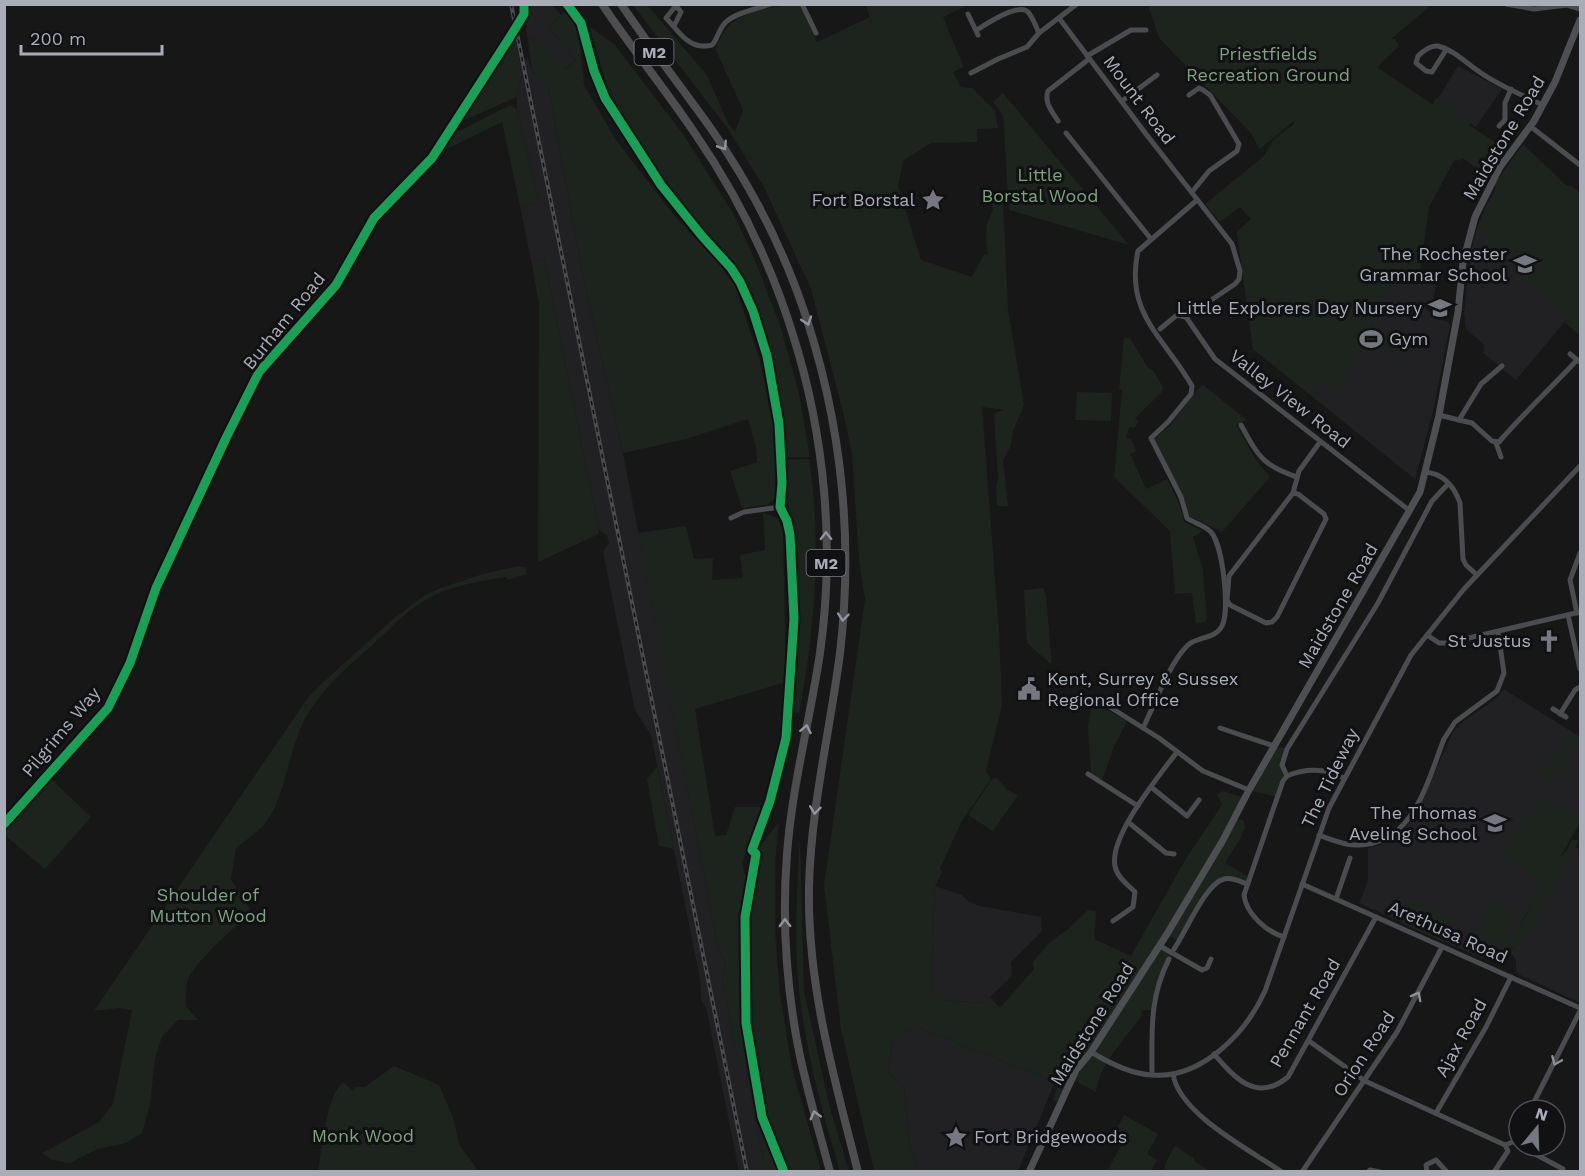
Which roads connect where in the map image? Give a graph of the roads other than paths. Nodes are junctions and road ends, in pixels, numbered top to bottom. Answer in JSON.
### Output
{"nodes":[{"id":1,"x":524,"y":4,"type":"edge"},
{"id":2,"x":567,"y":4,"type":"edge"},
{"id":3,"x":602,"y":4,"type":"edge"},
{"id":4,"x":621,"y":4,"type":"edge"},
{"id":5,"x":771,"y":4,"type":"edge"},
{"id":6,"x":1077,"y":4,"type":"edge"},
{"id":7,"x":1506,"y":4,"type":"edge"},
{"id":8,"x":1559,"y":5,"type":"edge"},
{"id":9,"x":803,"y":6,"type":"edge"},
{"id":10,"x":1026,"y":7,"type":"edge"},
{"id":11,"x":1581,"y":9,"type":"edge"},
{"id":12,"x":968,"y":14,"type":"dead end"},
{"id":13,"x":1059,"y":18,"type":"junction"},
{"id":14,"x":1581,"y":20,"type":"edge"},
{"id":15,"x":674,"y":26,"type":"dead end"},
{"id":16,"x":1146,"y":30,"type":"dead end"},
{"id":17,"x":816,"y":33,"type":"dead end"},
{"id":18,"x":1039,"y":33,"type":"junction"},
{"id":19,"x":1446,"y":50,"type":"junction"},
{"id":20,"x":1088,"y":58,"type":"junction"},
{"id":21,"x":970,"y":73,"type":"dead end"},
{"id":22,"x":1157,"y":75,"type":"dead end"},
{"id":23,"x":1511,"y":89,"type":"junction"},
{"id":24,"x":1189,"y":95,"type":"dead end"},
{"id":25,"x":1122,"y":101,"type":"junction"},
{"id":26,"x":1543,"y":105,"type":"junction"},
{"id":27,"x":1058,"y":121,"type":"dead end"},
{"id":28,"x":1499,"y":126,"type":"dead end"},
{"id":29,"x":1530,"y":126,"type":"junction"},
{"id":30,"x":1066,"y":133,"type":"dead end"},
{"id":31,"x":1580,"y":162,"type":"edge"},
{"id":32,"x":1192,"y":192,"type":"junction"},
{"id":33,"x":1197,"y":200,"type":"junction"},
{"id":34,"x":1151,"y":239,"type":"junction"},
{"id":35,"x":1186,"y":317,"type":"junction"},
{"id":36,"x":1160,"y":328,"type":"dead end"},
{"id":37,"x":1570,"y":354,"type":"dead end"},
{"id":38,"x":1579,"y":361,"type":"edge"},
{"id":39,"x":1502,"y":366,"type":"dead end"},
{"id":40,"x":1439,"y":415,"type":"junction"},
{"id":41,"x":1460,"y":420,"type":"junction"},
{"id":42,"x":1241,"y":425,"type":"dead end"},
{"id":43,"x":1320,"y":442,"type":"junction"},
{"id":44,"x":1496,"y":443,"type":"junction"},
{"id":45,"x":1501,"y":457,"type":"dead end"},
{"id":46,"x":1581,"y":466,"type":"edge"},
{"id":47,"x":1426,"y":472,"type":"junction"},
{"id":48,"x":1297,"y":477,"type":"junction"},
{"id":49,"x":1448,"y":484,"type":"junction"},
{"id":50,"x":1293,"y":493,"type":"junction"},
{"id":51,"x":1410,"y":511,"type":"junction"},
{"id":52,"x":731,"y":518,"type":"dead end"},
{"id":53,"x":1581,"y":553,"type":"edge"},
{"id":54,"x":1477,"y":575,"type":"junction"},
{"id":55,"x":156,"y":588,"type":"joint"},
{"id":56,"x":1579,"y":612,"type":"edge"},
{"id":57,"x":1568,"y":615,"type":"junction"},
{"id":58,"x":1498,"y":632,"type":"junction"},
{"id":59,"x":1427,"y":635,"type":"junction"},
{"id":60,"x":1581,"y":669,"type":"edge"},
{"id":61,"x":1581,"y":687,"type":"edge"},
{"id":62,"x":1089,"y":697,"type":"dead end"},
{"id":63,"x":1552,"y":709,"type":"dead end"},
{"id":64,"x":1143,"y":728,"type":"junction"},
{"id":65,"x":1220,"y":728,"type":"dead end"},
{"id":66,"x":1275,"y":746,"type":"junction"},
{"id":67,"x":1178,"y":752,"type":"junction"},
{"id":68,"x":1088,"y":774,"type":"dead end"},
{"id":69,"x":1287,"y":776,"type":"junction"},
{"id":70,"x":1344,"y":778,"type":"junction"},
{"id":71,"x":1151,"y":788,"type":"junction"},
{"id":72,"x":1250,"y":790,"type":"junction"},
{"id":73,"x":1199,"y":800,"type":"dead end"},
{"id":74,"x":1138,"y":806,"type":"junction"},
{"id":75,"x":1128,"y":822,"type":"junction"},
{"id":76,"x":4,"y":824,"type":"edge"},
{"id":77,"x":1319,"y":835,"type":"junction"},
{"id":78,"x":1174,"y":854,"type":"dead end"},
{"id":79,"x":1350,"y":858,"type":"dead end"},
{"id":80,"x":1247,"y":884,"type":"junction"},
{"id":81,"x":1302,"y":884,"type":"junction"},
{"id":82,"x":1336,"y":899,"type":"junction"},
{"id":83,"x":1376,"y":917,"type":"junction"},
{"id":84,"x":1113,"y":921,"type":"dead end"},
{"id":85,"x":1284,"y":937,"type":"junction"},
{"id":86,"x":1160,"y":946,"type":"junction"},
{"id":87,"x":1442,"y":947,"type":"junction"},
{"id":88,"x":1174,"y":949,"type":"dead end"},
{"id":89,"x":1169,"y":959,"type":"dead end"},
{"id":90,"x":1211,"y":959,"type":"dead end"},
{"id":91,"x":1511,"y":976,"type":"junction"},
{"id":92,"x":1581,"y":1010,"type":"edge"},
{"id":93,"x":1309,"y":1041,"type":"junction"},
{"id":94,"x":1091,"y":1052,"type":"junction"},
{"id":95,"x":1214,"y":1054,"type":"junction"},
{"id":96,"x":1173,"y":1074,"type":"junction"},
{"id":97,"x":1152,"y":1075,"type":"junction"},
{"id":98,"x":1365,"y":1081,"type":"junction"},
{"id":99,"x":1536,"y":1098,"type":"edge"},
{"id":100,"x":1436,"y":1113,"type":"junction"},
{"id":101,"x":1505,"y":1145,"type":"joint"},
{"id":102,"x":1543,"y":1158,"type":"edge"},
{"id":103,"x":1563,"y":1168,"type":"dead end"},
{"id":104,"x":830,"y":1172,"type":"edge"},
{"id":105,"x":858,"y":1172,"type":"edge"},
{"id":106,"x":1029,"y":1172,"type":"edge"},
{"id":107,"x":1282,"y":1172,"type":"edge"},
{"id":108,"x":1302,"y":1172,"type":"edge"},
{"id":109,"x":1368,"y":1172,"type":"edge"},
{"id":110,"x":1380,"y":1172,"type":"edge"},
{"id":111,"x":1427,"y":1172,"type":"edge"},
{"id":112,"x":1447,"y":1172,"type":"edge"},
{"id":113,"x":1494,"y":1172,"type":"edge"}],
"edges":[{"from":1,"to":55,"type":"street","name":"Burham Road"},
{"from":2,"to":52,"type":"street"},
{"from":104,"to":3,"type":"highway","number":"M2","one_way":true},
{"from":4,"to":105,"type":"highway","number":"M2","one_way":true},
{"from":5,"to":15,"type":"street"},
{"from":6,"to":13,"type":"street"},
{"from":7,"to":8,"type":"street"},
{"from":8,"to":11,"type":"street"},
{"from":9,"to":17,"type":"street"},
{"from":10,"to":12,"type":"street"},
{"from":10,"to":18,"type":"street"},
{"from":13,"to":18,"type":"street"},
{"from":13,"to":20,"type":"street","name":"Mount Road"},
{"from":14,"to":26,"type":"main road","name":"Maidstone Road"},
{"from":16,"to":20,"type":"street"},
{"from":18,"to":21,"type":"street"},
{"from":19,"to":19,"type":"street"},
{"from":19,"to":23,"type":"street"},
{"from":20,"to":25,"type":"street","name":"Mount Road"},
{"from":20,"to":27,"type":"street"},
{"from":22,"to":25,"type":"street"},
{"from":23,"to":26,"type":"street"},
{"from":23,"to":28,"type":"street"},
{"from":24,"to":32,"type":"street"},
{"from":25,"to":32,"type":"street","name":"Mount Road"},
{"from":26,"to":29,"type":"main road","name":"Maidstone Road"},
{"from":29,"to":31,"type":"street"},
{"from":29,"to":40,"type":"main road","name":"Maidstone Road"},
{"from":30,"to":34,"type":"street"},
{"from":32,"to":33,"type":"street","name":"Mount Road"},
{"from":33,"to":34,"type":"street"},
{"from":33,"to":35,"type":"street"},
{"from":34,"to":64,"type":"street"},
{"from":35,"to":36,"type":"street"},
{"from":35,"to":43,"type":"street","name":"Valley View Road"},
{"from":37,"to":38,"type":"street"},
{"from":38,"to":44,"type":"street"},
{"from":39,"to":41,"type":"street"},
{"from":40,"to":41,"type":"street"},
{"from":40,"to":47,"type":"main road","name":"Maidstone Road"},
{"from":41,"to":44,"type":"street"},
{"from":42,"to":48,"type":"street"},
{"from":43,"to":48,"type":"street"},
{"from":43,"to":51,"type":"street","name":"Valley View Road"},
{"from":44,"to":45,"type":"street"},
{"from":46,"to":54,"type":"street","name":"The Tideway"},
{"from":47,"to":49,"type":"street"},
{"from":47,"to":51,"type":"main road","name":"Maidstone Road"},
{"from":48,"to":50,"type":"street"},
{"from":49,"to":54,"type":"street"},
{"from":49,"to":69,"type":"street","name":"Maidstone Road"},
{"from":50,"to":50,"type":"street"},
{"from":51,"to":66,"type":"main road","name":"Maidstone Road"},
{"from":53,"to":56,"type":"street"},
{"from":54,"to":59,"type":"street","name":"The Tideway"},
{"from":55,"to":76,"type":"street","name":"Pilgrims Way"},
{"from":56,"to":57,"type":"street"},
{"from":57,"to":58,"type":"street"},
{"from":57,"to":60,"type":"street"},
{"from":58,"to":59,"type":"street"},
{"from":58,"to":77,"type":"street"},
{"from":59,"to":70,"type":"street","name":"The Tideway"},
{"from":61,"to":63,"type":"street"},
{"from":62,"to":64,"type":"street"},
{"from":64,"to":67,"type":"street"},
{"from":65,"to":66,"type":"street"},
{"from":66,"to":72,"type":"main road","name":"Maidstone Road"},
{"from":67,"to":71,"type":"street"},
{"from":67,"to":72,"type":"street"},
{"from":68,"to":74,"type":"street"},
{"from":69,"to":70,"type":"street"},
{"from":69,"to":80,"type":"street","name":"Maidstone Road"},
{"from":70,"to":77,"type":"street","name":"The Tideway"},
{"from":71,"to":73,"type":"street"},
{"from":71,"to":74,"type":"street"},
{"from":72,"to":86,"type":"main road","name":"Maidstone Road"},
{"from":74,"to":75,"type":"street"},
{"from":75,"to":78,"type":"street"},
{"from":75,"to":84,"type":"street"},
{"from":77,"to":81,"type":"street","name":"The Tideway"},
{"from":79,"to":82,"type":"street"},
{"from":80,"to":85,"type":"street"},
{"from":80,"to":88,"type":"street"},
{"from":81,"to":82,"type":"street","name":"Arethusa Road"},
{"from":81,"to":85,"type":"street","name":"The Tideway"},
{"from":82,"to":83,"type":"street","name":"Arethusa Road"},
{"from":83,"to":87,"type":"street","name":"Arethusa Road"},
{"from":83,"to":93,"type":"street","name":"Pennant Road"},
{"from":85,"to":95,"type":"street","name":"The Tideway"},
{"from":86,"to":90,"type":"street"},
{"from":86,"to":94,"type":"main road","name":"Maidstone Road"},
{"from":87,"to":91,"type":"street","name":"Arethusa Road"},
{"from":98,"to":87,"type":"street","name":"Orion Road","one_way":true},
{"from":89,"to":97,"type":"street","name":"Maidstone Road"},
{"from":91,"to":92,"type":"street","name":"Arethusa Road"},
{"from":91,"to":100,"type":"street","name":"Ajax Road"},
{"from":92,"to":99,"type":"street","one_way":true},
{"from":93,"to":95,"type":"street","name":"Pennant Road"},
{"from":93,"to":98,"type":"street"},
{"from":94,"to":97,"type":"street","name":"The Tideway"},
{"from":94,"to":106,"type":"main road","name":"Maidstone Road"},
{"from":95,"to":96,"type":"street","name":"The Tideway"},
{"from":96,"to":97,"type":"street","name":"The Tideway"},
{"from":96,"to":107,"type":"street"},
{"from":98,"to":100,"type":"street"},
{"from":98,"to":108,"type":"street","name":"Orion Road"},
{"from":100,"to":101,"type":"street"},
{"from":101,"to":113,"type":"street"},
{"from":102,"to":103,"type":"street"},
{"from":109,"to":110,"type":"street"},
{"from":111,"to":112,"type":"street"}]}
